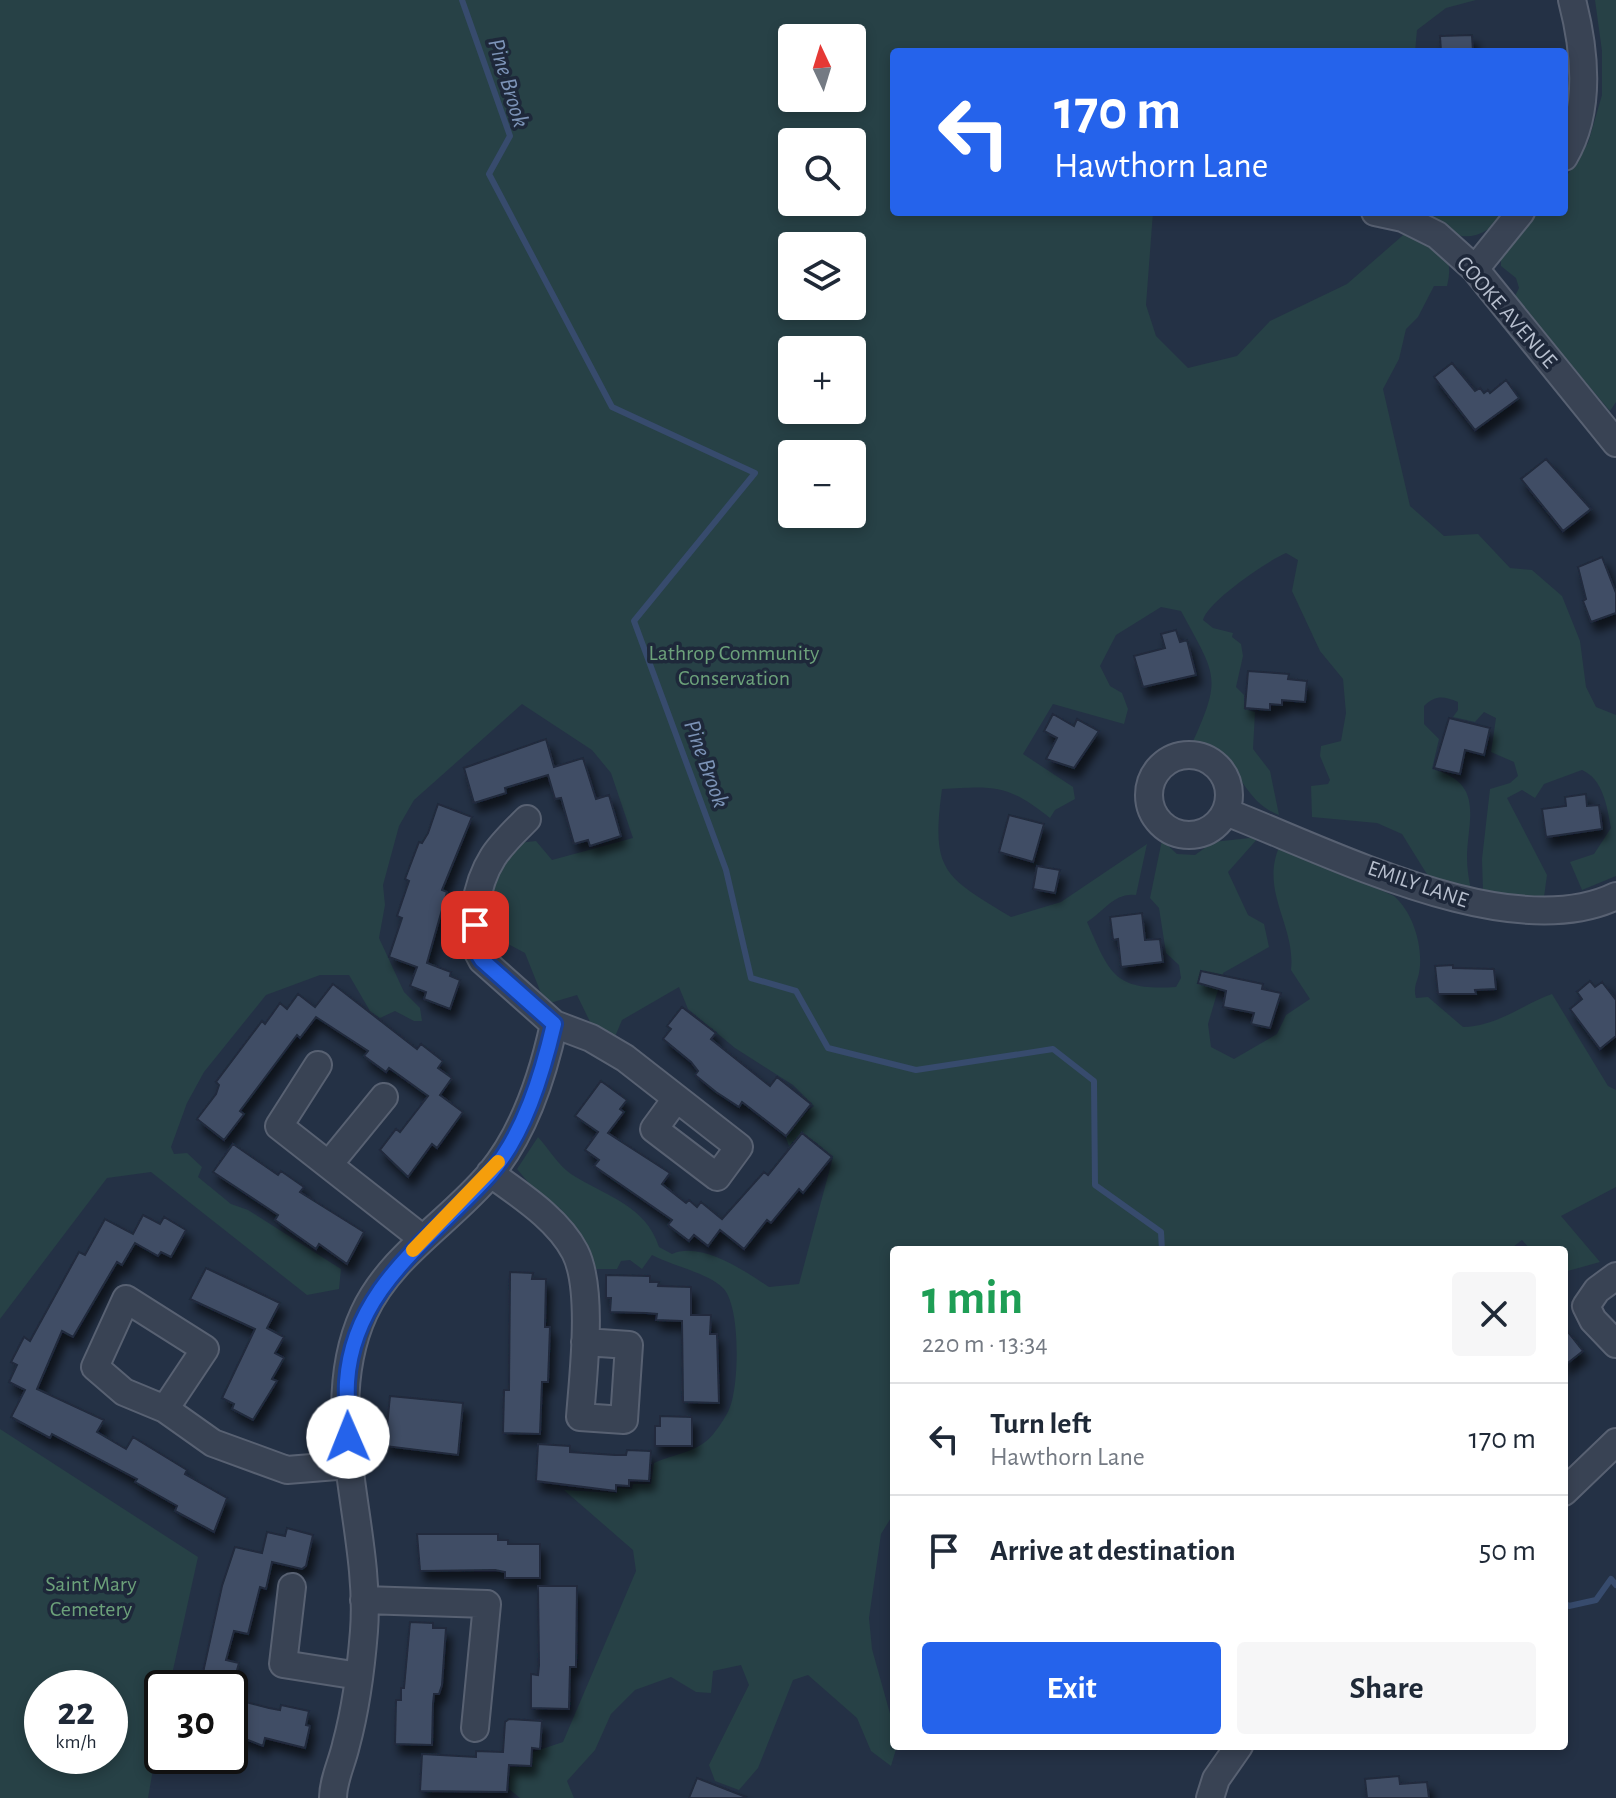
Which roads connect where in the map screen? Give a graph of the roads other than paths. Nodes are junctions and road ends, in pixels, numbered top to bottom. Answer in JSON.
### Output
{"nodes":[{"id":1,"x":1572,"y":0,"type":"edge"},
{"id":2,"x":1568,"y":147,"type":"edge"},
{"id":3,"x":1394,"y":216,"type":"edge"},
{"id":4,"x":1518,"y":216,"type":"edge"},
{"id":5,"x":1475,"y":269,"type":"junction"},
{"id":6,"x":1616,"y":443,"type":"edge"},
{"id":7,"x":1226,"y":812,"type":"dead end"},
{"id":8,"x":527,"y":819,"type":"dead end"},
{"id":9,"x":1616,"y":896,"type":"edge"},
{"id":10,"x":554,"y":1024,"type":"junction"},
{"id":11,"x":318,"y":1065,"type":"dead end"},
{"id":12,"x":384,"y":1097,"type":"dead end"},
{"id":13,"x":676,"y":1099,"type":"dead end"},
{"id":14,"x":330,"y":1163,"type":"junction"},
{"id":15,"x":490,"y":1173,"type":"junction"},
{"id":16,"x":423,"y":1239,"type":"junction"},
{"id":17,"x":1616,"y":1276,"type":"edge"},
{"id":18,"x":585,"y":1342,"type":"dead end"},
{"id":19,"x":1616,"y":1344,"type":"edge"},
{"id":20,"x":165,"y":1409,"type":"dead end"},
{"id":21,"x":1616,"y":1442,"type":"edge"},
{"id":22,"x":349,"y":1465,"type":"junction"},
{"id":23,"x":1568,"y":1488,"type":"edge"},
{"id":24,"x":292,"y":1587,"type":"dead end"},
{"id":25,"x":364,"y":1600,"type":"junction"},
{"id":26,"x":359,"y":1676,"type":"junction"},
{"id":27,"x":475,"y":1728,"type":"dead end"},
{"id":28,"x":1236,"y":1750,"type":"edge"},
{"id":29,"x":331,"y":1795,"type":"edge"},
{"id":30,"x":1210,"y":1798,"type":"edge"}],
"edges":[{"from":1,"to":2,"type":"street"},
{"from":3,"to":5,"type":"street","name":"COOKE AVENUE"},
{"from":4,"to":5,"type":"street"},
{"from":5,"to":6,"type":"street","name":"COOKE AVENUE"},
{"from":7,"to":9,"type":"street","name":"EMILY LANE"},
{"from":8,"to":10,"type":"street"},
{"from":10,"to":13,"type":"street"},
{"from":10,"to":15,"type":"street"},
{"from":11,"to":14,"type":"street"},
{"from":12,"to":14,"type":"street"},
{"from":14,"to":16,"type":"street"},
{"from":15,"to":16,"type":"street"},
{"from":15,"to":18,"type":"street"},
{"from":16,"to":22,"type":"street"},
{"from":17,"to":19,"type":"street"},
{"from":20,"to":22,"type":"street"},
{"from":21,"to":23,"type":"street"},
{"from":22,"to":25,"type":"street"},
{"from":24,"to":26,"type":"street"},
{"from":25,"to":26,"type":"street"},
{"from":25,"to":27,"type":"street"},
{"from":26,"to":29,"type":"street"},
{"from":28,"to":30,"type":"street"}]}
